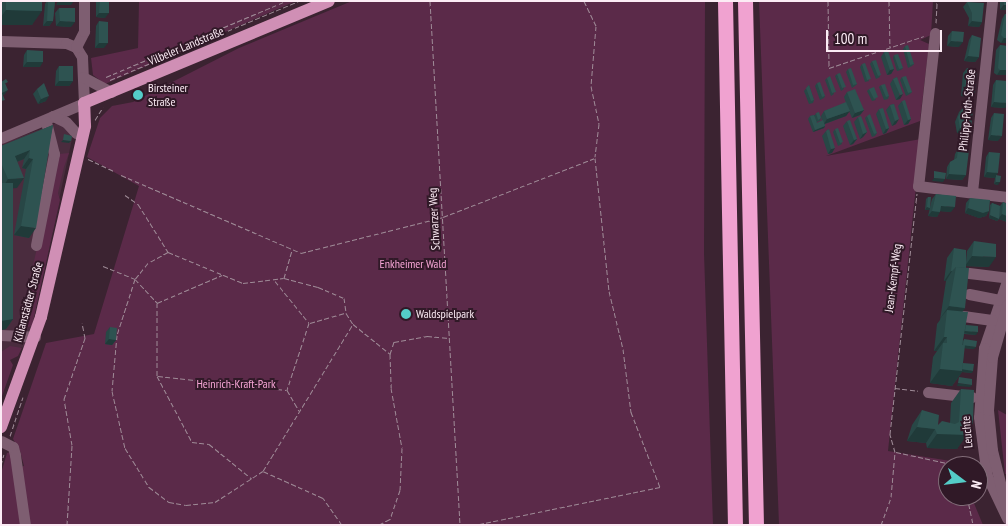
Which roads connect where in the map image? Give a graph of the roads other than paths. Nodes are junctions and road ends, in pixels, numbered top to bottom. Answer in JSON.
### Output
{"nodes":[{"id":1,"x":84,"y":1,"type":"edge"},
{"id":2,"x":329,"y":1,"type":"edge"},
{"id":3,"x":725,"y":1,"type":"edge"},
{"id":4,"x":745,"y":1,"type":"edge"},
{"id":5,"x":992,"y":1,"type":"edge"},
{"id":6,"x":935,"y":33,"type":"road end"},
{"id":7,"x":1,"y":41,"type":"edge"},
{"id":8,"x":76,"y":47,"type":"junction"},
{"id":9,"x":83,"y":77,"type":"junction"},
{"id":10,"x":111,"y":92,"type":"junction"},
{"id":11,"x":84,"y":103,"type":"junction"},
{"id":12,"x":49,"y":118,"type":"junction"},
{"id":13,"x":85,"y":126,"type":"junction"},
{"id":14,"x":1,"y":138,"type":"edge"},
{"id":15,"x":972,"y":192,"type":"junction"},
{"id":16,"x":1007,"y":197,"type":"edge"},
{"id":17,"x":36,"y":245,"type":"dead end"},
{"id":18,"x":970,"y":273,"type":"edge"},
{"id":19,"x":1007,"y":280,"type":"edge"},
{"id":20,"x":968,"y":294,"type":"edge"},
{"id":21,"x":1003,"y":302,"type":"edge"},
{"id":22,"x":963,"y":316,"type":"edge"},
{"id":23,"x":992,"y":320,"type":"junction"},
{"id":24,"x":1,"y":335,"type":"edge"},
{"id":25,"x":36,"y":337,"type":"junction"},
{"id":26,"x":928,"y":392,"type":"road end"},
{"id":27,"x":984,"y":399,"type":"junction"},
{"id":28,"x":1,"y":427,"type":"edge"},
{"id":29,"x":1,"y":441,"type":"edge"},
{"id":30,"x":1007,"y":508,"type":"edge"},
{"id":31,"x":1007,"y":518,"type":"edge"},
{"id":32,"x":25,"y":525,"type":"edge"},
{"id":33,"x":735,"y":525,"type":"edge"},
{"id":34,"x":756,"y":525,"type":"edge"}],
"edges":[{"from":1,"to":8,"type":"street"},
{"from":2,"to":10,"type":"main road","name":"Vilbeler Landstraße"},
{"from":3,"to":33,"type":"highway"},
{"from":4,"to":34,"type":"highway"},
{"from":5,"to":15,"type":"street","name":"Philipp-Puth-Straße"},
{"from":6,"to":15,"type":"street"},
{"from":7,"to":8,"type":"street"},
{"from":8,"to":9,"type":"street"},
{"from":9,"to":10,"type":"street"},
{"from":9,"to":11,"type":"street"},
{"from":10,"to":11,"type":"main road","name":"Vilbeler Landstraße"},
{"from":10,"to":13,"type":"main road"},
{"from":11,"to":12,"type":"street","name":"Vilbeler Landstraße"},
{"from":11,"to":13,"type":"main road"},
{"from":12,"to":13,"type":"street"},
{"from":12,"to":14,"type":"street","name":"Vilbeler Landstraße"},
{"from":12,"to":17,"type":"street"},
{"from":13,"to":25,"type":"main road","name":"Kilianstädter Straße"},
{"from":15,"to":16,"type":"street"},
{"from":18,"to":19,"type":"street"},
{"from":19,"to":21,"type":"street","name":"Leuchte"},
{"from":20,"to":21,"type":"street"},
{"from":21,"to":23,"type":"street","name":"Leuchte"},
{"from":21,"to":27,"type":"street","name":"Leuchte"},
{"from":22,"to":23,"type":"street"},
{"from":23,"to":27,"type":"street","name":"Leuchte"},
{"from":24,"to":25,"type":"street"},
{"from":25,"to":28,"type":"main road","name":"Kilianstädter Straße"},
{"from":26,"to":27,"type":"street"},
{"from":27,"to":30,"type":"street","name":"Leuchte"},
{"from":27,"to":31,"type":"street","name":"Leuchte"},
{"from":29,"to":32,"type":"street"}]}
